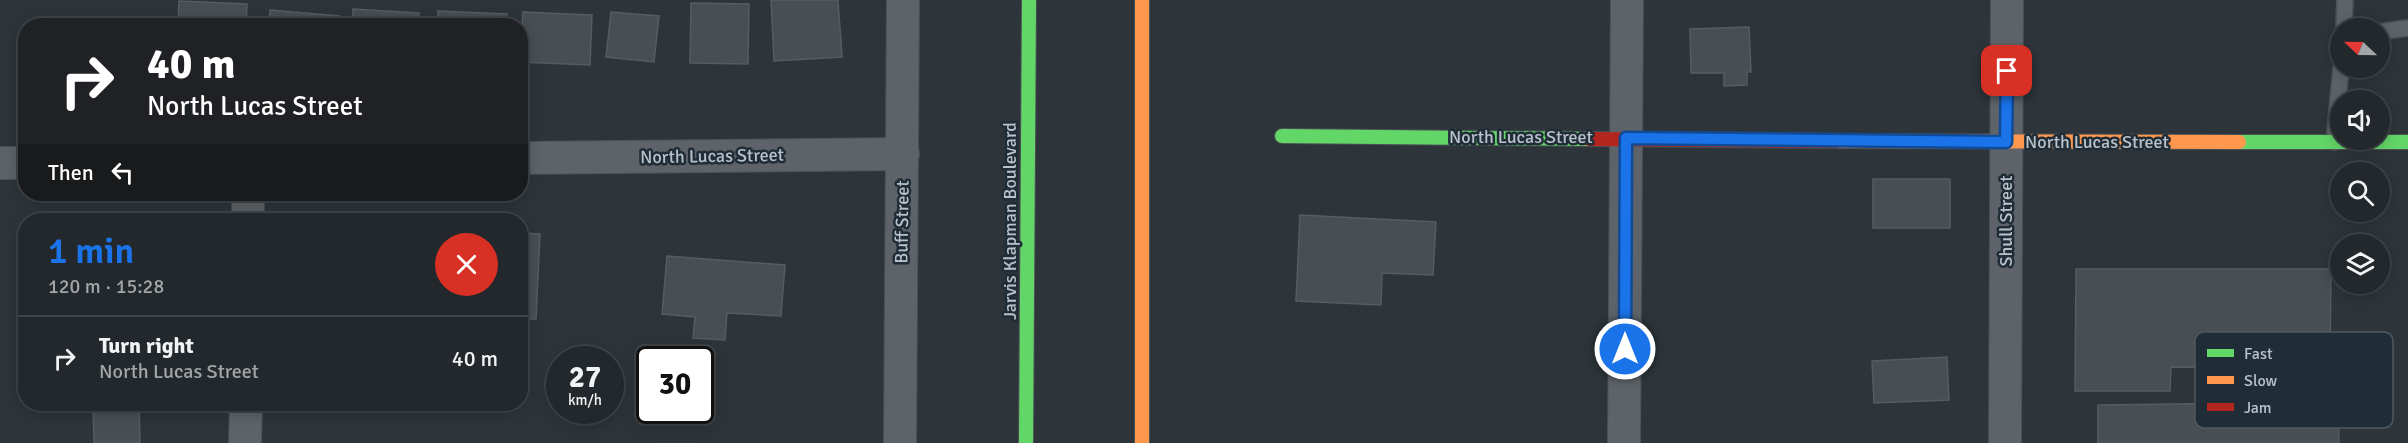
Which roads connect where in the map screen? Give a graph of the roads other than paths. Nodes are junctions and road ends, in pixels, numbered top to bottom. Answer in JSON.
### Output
{"nodes":[{"id":1,"x":903,"y":0,"type":"edge"},
{"id":2,"x":1029,"y":0,"type":"edge"},
{"id":3,"x":1142,"y":0,"type":"edge"},
{"id":4,"x":1627,"y":0,"type":"edge"},
{"id":5,"x":2007,"y":0,"type":"edge"},
{"id":6,"x":2345,"y":0,"type":"edge"},
{"id":7,"x":2344,"y":18,"type":"edge"},
{"id":8,"x":2408,"y":28,"type":"edge"},
{"id":9,"x":2390,"y":30,"type":"edge"},
{"id":10,"x":1282,"y":136,"type":"dead end"},
{"id":11,"x":1626,"y":138,"type":"junction"},
{"id":12,"x":2006,"y":142,"type":"junction"},
{"id":13,"x":2330,"y":142,"type":"edge"},
{"id":14,"x":2390,"y":142,"type":"edge"},
{"id":15,"x":2408,"y":142,"type":"edge"},
{"id":16,"x":903,"y":154,"type":"junction"},
{"id":17,"x":528,"y":158,"type":"edge"},
{"id":18,"x":0,"y":163,"type":"edge"},
{"id":19,"x":18,"y":163,"type":"edge"},
{"id":20,"x":246,"y":411,"type":"edge"},
{"id":21,"x":245,"y":443,"type":"edge"},
{"id":22,"x":900,"y":443,"type":"edge"},
{"id":23,"x":1026,"y":443,"type":"edge"},
{"id":24,"x":1142,"y":443,"type":"edge"},
{"id":25,"x":1624,"y":443,"type":"edge"},
{"id":26,"x":2005,"y":443,"type":"edge"}],
"edges":[{"from":1,"to":16,"type":"street","name":"Buff Street"},
{"from":2,"to":23,"type":"main road","name":"Jarvis Klapman Boulevard"},
{"from":3,"to":24,"type":"main road"},
{"from":4,"to":11,"type":"street"},
{"from":5,"to":12,"type":"street","name":"Shull Street"},
{"from":6,"to":7,"type":"lane"},
{"from":8,"to":9,"type":"lane"},
{"from":10,"to":11,"type":"main road","name":"North Lucas Street"},
{"from":11,"to":12,"type":"main road","name":"North Lucas Street"},
{"from":11,"to":25,"type":"street"},
{"from":12,"to":13,"type":"main road","name":"North Lucas Street"},
{"from":12,"to":26,"type":"street","name":"Shull Street"},
{"from":14,"to":15,"type":"main road","name":"North Lucas Street"},
{"from":16,"to":17,"type":"street","name":"North Lucas Street"},
{"from":16,"to":22,"type":"street","name":"Buff Street"},
{"from":18,"to":19,"type":"street"},
{"from":20,"to":21,"type":"street"}]}
